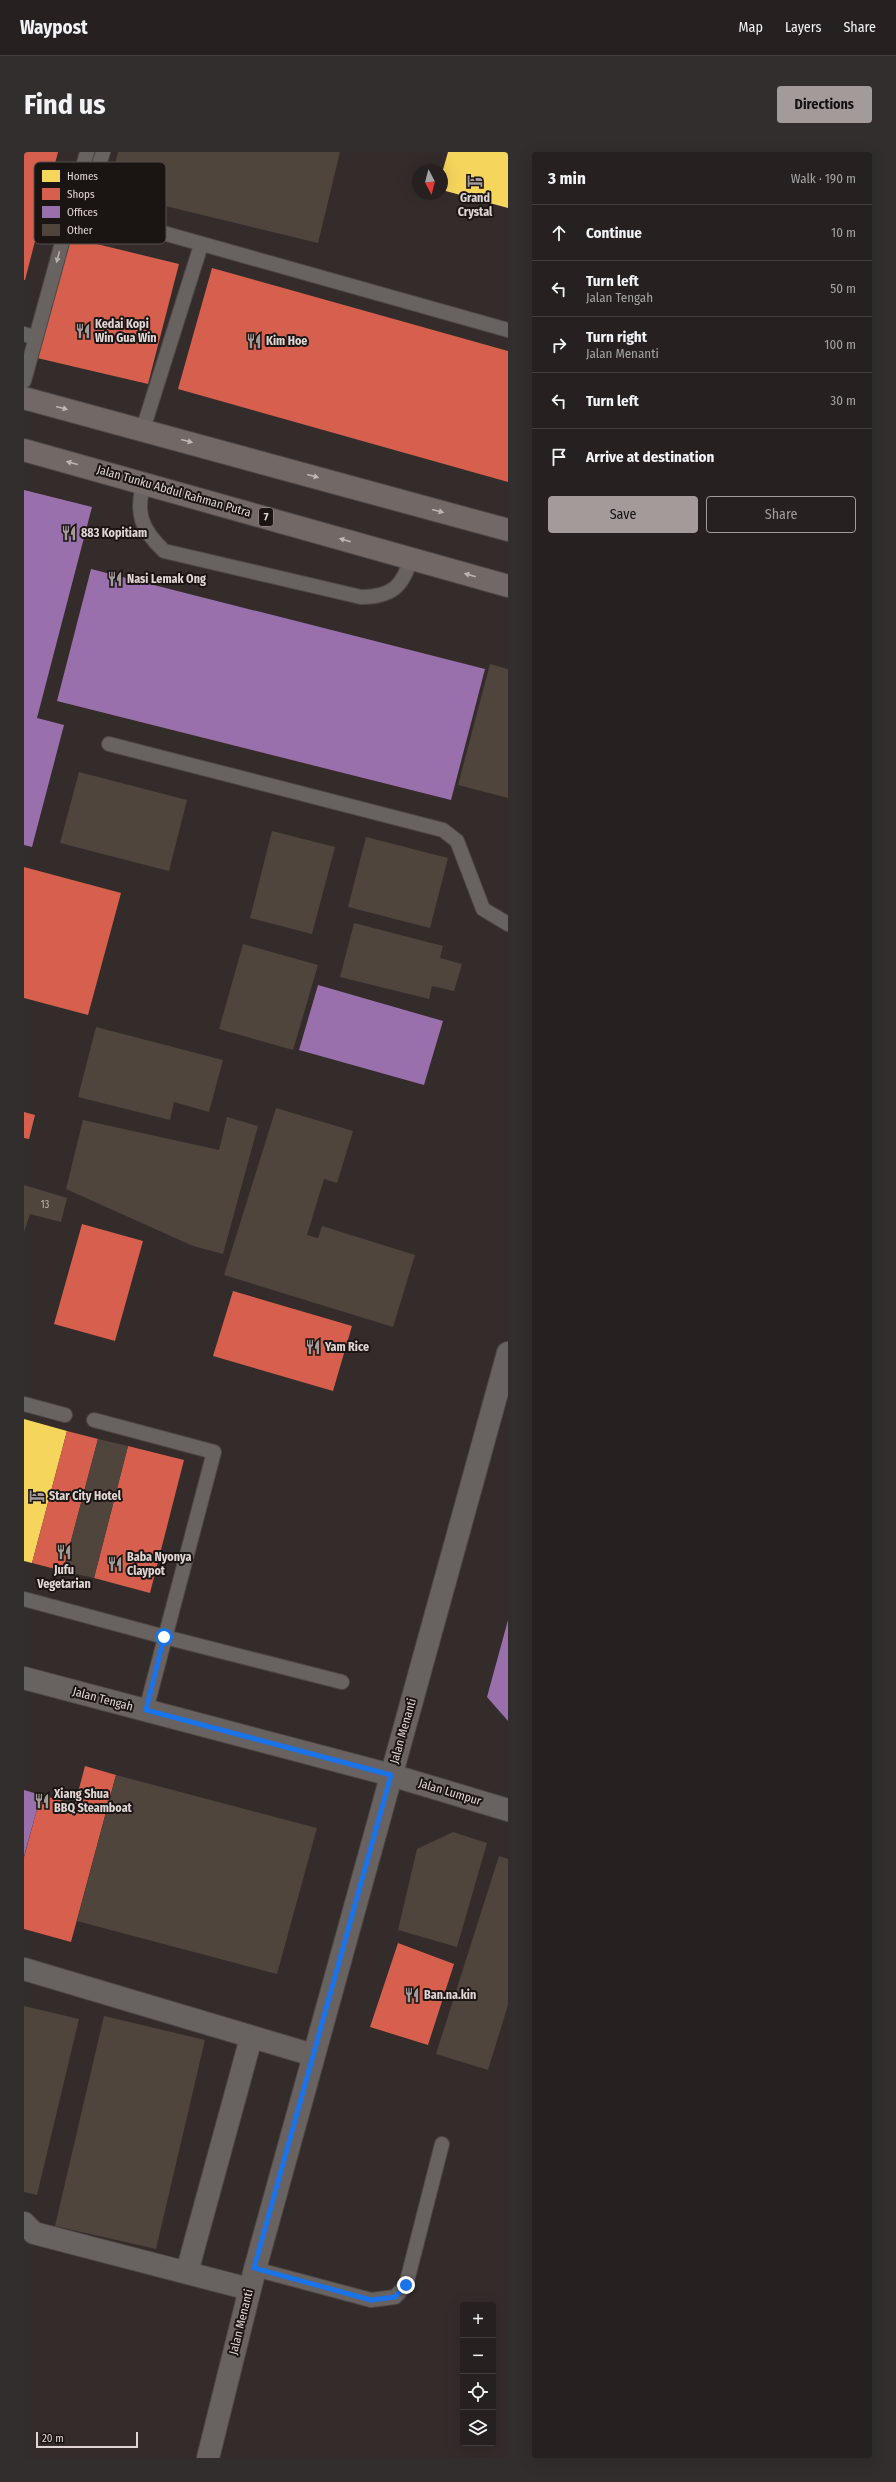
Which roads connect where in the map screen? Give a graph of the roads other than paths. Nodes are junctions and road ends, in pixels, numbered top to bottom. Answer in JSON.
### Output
{"nodes":[{"id":1,"x":87,"y":152,"type":"edge"},
{"id":2,"x":104,"y":152,"type":"edge"},
{"id":3,"x":84,"y":162,"type":"edge"},
{"id":4,"x":101,"y":162,"type":"edge"},
{"id":5,"x":166,"y":235,"type":"edge"},
{"id":6,"x":58,"y":244,"type":"edge"},
{"id":7,"x":201,"y":245,"type":"junction"},
{"id":8,"x":508,"y":330,"type":"edge"},
{"id":9,"x":30,"y":336,"type":"edge"},
{"id":10,"x":24,"y":381,"type":"edge"},
{"id":11,"x":24,"y":398,"type":"edge"},
{"id":12,"x":143,"y":429,"type":"junction"},
{"id":13,"x":24,"y":450,"type":"edge"},
{"id":14,"x":144,"y":482,"type":"junction"},
{"id":15,"x":508,"y":530,"type":"edge"},
{"id":16,"x":411,"y":558,"type":"junction"},
{"id":17,"x":508,"y":586,"type":"edge"},
{"id":18,"x":109,"y":744,"type":"dead end"},
{"id":19,"x":508,"y":924,"type":"edge"},
{"id":20,"x":508,"y":1353,"type":"edge"},
{"id":21,"x":24,"y":1404,"type":"edge"},
{"id":22,"x":65,"y":1415,"type":"dead end"},
{"id":23,"x":94,"y":1420,"type":"dead end"},
{"id":24,"x":24,"y":1599,"type":"edge"},
{"id":25,"x":164,"y":1637,"type":"junction"},
{"id":26,"x":24,"y":1678,"type":"edge"},
{"id":27,"x":342,"y":1682,"type":"dead end"},
{"id":28,"x":146,"y":1710,"type":"junction"},
{"id":29,"x":391,"y":1775,"type":"junction"},
{"id":30,"x":508,"y":1810,"type":"edge"},
{"id":31,"x":24,"y":1969,"type":"edge"},
{"id":32,"x":251,"y":2038,"type":"junction"},
{"id":33,"x":313,"y":2055,"type":"junction"},
{"id":34,"x":442,"y":2144,"type":"dead end"},
{"id":35,"x":24,"y":2223,"type":"edge"},
{"id":36,"x":187,"y":2272,"type":"junction"},
{"id":37,"x":252,"y":2279,"type":"junction"},
{"id":38,"x":208,"y":2458,"type":"edge"}],
"edges":[{"from":1,"to":3,"type":"lane","one_way":true},
{"from":2,"to":4,"type":"lane"},
{"from":5,"to":7,"type":"lane"},
{"from":6,"to":9,"type":"lane","one_way":true},
{"from":7,"to":8,"type":"lane"},
{"from":7,"to":12,"type":"lane"},
{"from":9,"to":10,"type":"lane"},
{"from":11,"to":12,"type":"main road","one_way":true},
{"from":12,"to":15,"type":"main road","one_way":true},
{"from":14,"to":13,"type":"main road","name":"Jalan Tunku Abdul Rahman Putra","number":"7","one_way":true},
{"from":16,"to":14,"type":"main road","name":"Jalan Tunku Abdul Rahman Putra","number":"7","one_way":true},
{"from":14,"to":16,"type":"lane"},
{"from":17,"to":16,"type":"main road","name":"Jalan Tunku Abdul Rahman Putra","number":"7","one_way":true},
{"from":18,"to":19,"type":"lane"},
{"from":20,"to":29,"type":"street","name":"Jalan Menanti"},
{"from":21,"to":22,"type":"lane"},
{"from":23,"to":25,"type":"lane"},
{"from":24,"to":25,"type":"lane"},
{"from":25,"to":27,"type":"lane"},
{"from":25,"to":28,"type":"lane"},
{"from":26,"to":28,"type":"street","name":"Jalan Tengah"},
{"from":28,"to":29,"type":"street","name":"Jalan Tengah"},
{"from":29,"to":30,"type":"street","name":"Jalan Lumpur"},
{"from":29,"to":33,"type":"street","name":"Jalan Menanti"},
{"from":31,"to":32,"type":"street"},
{"from":32,"to":33,"type":"street"},
{"from":32,"to":36,"type":"street"},
{"from":33,"to":37,"type":"street","name":"Jalan Menanti"},
{"from":34,"to":37,"type":"lane"},
{"from":35,"to":36,"type":"street"},
{"from":36,"to":37,"type":"street"},
{"from":37,"to":38,"type":"street","name":"Jalan Menanti"}]}
